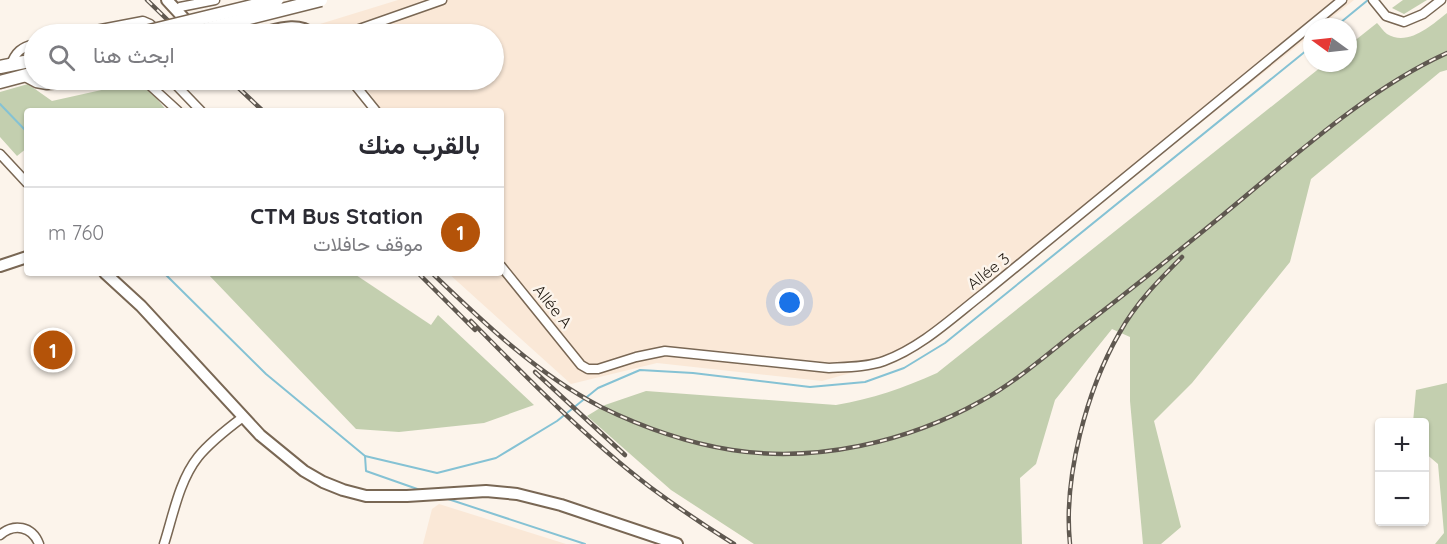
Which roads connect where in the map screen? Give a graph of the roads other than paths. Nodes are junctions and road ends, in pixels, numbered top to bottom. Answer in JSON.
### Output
{"nodes":[{"id":1,"x":167,"y":0,"type":"edge"},
{"id":2,"x":215,"y":0,"type":"edge"},
{"id":3,"x":277,"y":0,"type":"edge"},
{"id":4,"x":321,"y":0,"type":"edge"},
{"id":5,"x":442,"y":0,"type":"edge"},
{"id":6,"x":1342,"y":0,"type":"edge"},
{"id":7,"x":1373,"y":0,"type":"edge"},
{"id":8,"x":1441,"y":0,"type":"edge"},
{"id":9,"x":177,"y":10,"type":"junction"},
{"id":10,"x":127,"y":24,"type":"edge"},
{"id":11,"x":150,"y":24,"type":"edge"},
{"id":12,"x":178,"y":24,"type":"edge"},
{"id":13,"x":190,"y":24,"type":"edge"},
{"id":14,"x":226,"y":24,"type":"edge"},
{"id":15,"x":374,"y":24,"type":"edge"},
{"id":16,"x":24,"y":47,"type":"edge"},
{"id":17,"x":6,"y":66,"type":"edge"},
{"id":18,"x":24,"y":68,"type":"edge"},
{"id":19,"x":24,"y":71,"type":"edge"},
{"id":20,"x":0,"y":82,"type":"edge"},
{"id":21,"x":155,"y":90,"type":"edge"},
{"id":22,"x":170,"y":90,"type":"edge"},
{"id":23,"x":182,"y":90,"type":"edge"},
{"id":24,"x":359,"y":90,"type":"edge"},
{"id":25,"x":165,"y":99,"type":"junction"},
{"id":26,"x":175,"y":108,"type":"edge"},
{"id":27,"x":198,"y":108,"type":"edge"},
{"id":28,"x":374,"y":108,"type":"edge"},
{"id":29,"x":0,"y":154,"type":"edge"},
{"id":30,"x":24,"y":180,"type":"edge"},
{"id":31,"x":24,"y":258,"type":"edge"},
{"id":32,"x":0,"y":266,"type":"edge"},
{"id":33,"x":504,"y":270,"type":"edge"},
{"id":34,"x":108,"y":276,"type":"edge"},
{"id":35,"x":581,"y":365,"type":"joint"},
{"id":36,"x":243,"y":417,"type":"junction"},
{"id":37,"x":2,"y":531,"type":"edge"},
{"id":38,"x":39,"y":543,"type":"edge"},
{"id":39,"x":164,"y":544,"type":"edge"},
{"id":40,"x":676,"y":544,"type":"edge"}],
"edges":[{"from":1,"to":9,"type":"main road"},
{"from":2,"to":9,"type":"street"},
{"from":3,"to":12,"type":"highway","bridge":true},
{"from":4,"to":14,"type":"highway","bridge":true},
{"from":5,"to":15,"type":"street"},
{"from":6,"to":35,"type":"street","name":"Allée 3"},
{"from":7,"to":8,"type":"street"},
{"from":9,"to":13,"type":"main road"},
{"from":10,"to":11,"type":"street"},
{"from":16,"to":17,"type":"street"},
{"from":17,"to":18,"type":"highway"},
{"from":19,"to":20,"type":"highway"},
{"from":21,"to":25,"type":"street"},
{"from":22,"to":25,"type":"street"},
{"from":23,"to":27,"type":"street"},
{"from":24,"to":28,"type":"street"},
{"from":25,"to":26,"type":"street"},
{"from":29,"to":30,"type":"street"},
{"from":31,"to":32,"type":"main road"},
{"from":33,"to":35,"type":"street","name":"Allée A"},
{"from":34,"to":36,"type":"main road"},
{"from":36,"to":39,"type":"street"},
{"from":36,"to":40,"type":"main road"},
{"from":37,"to":38,"type":"street"}]}
